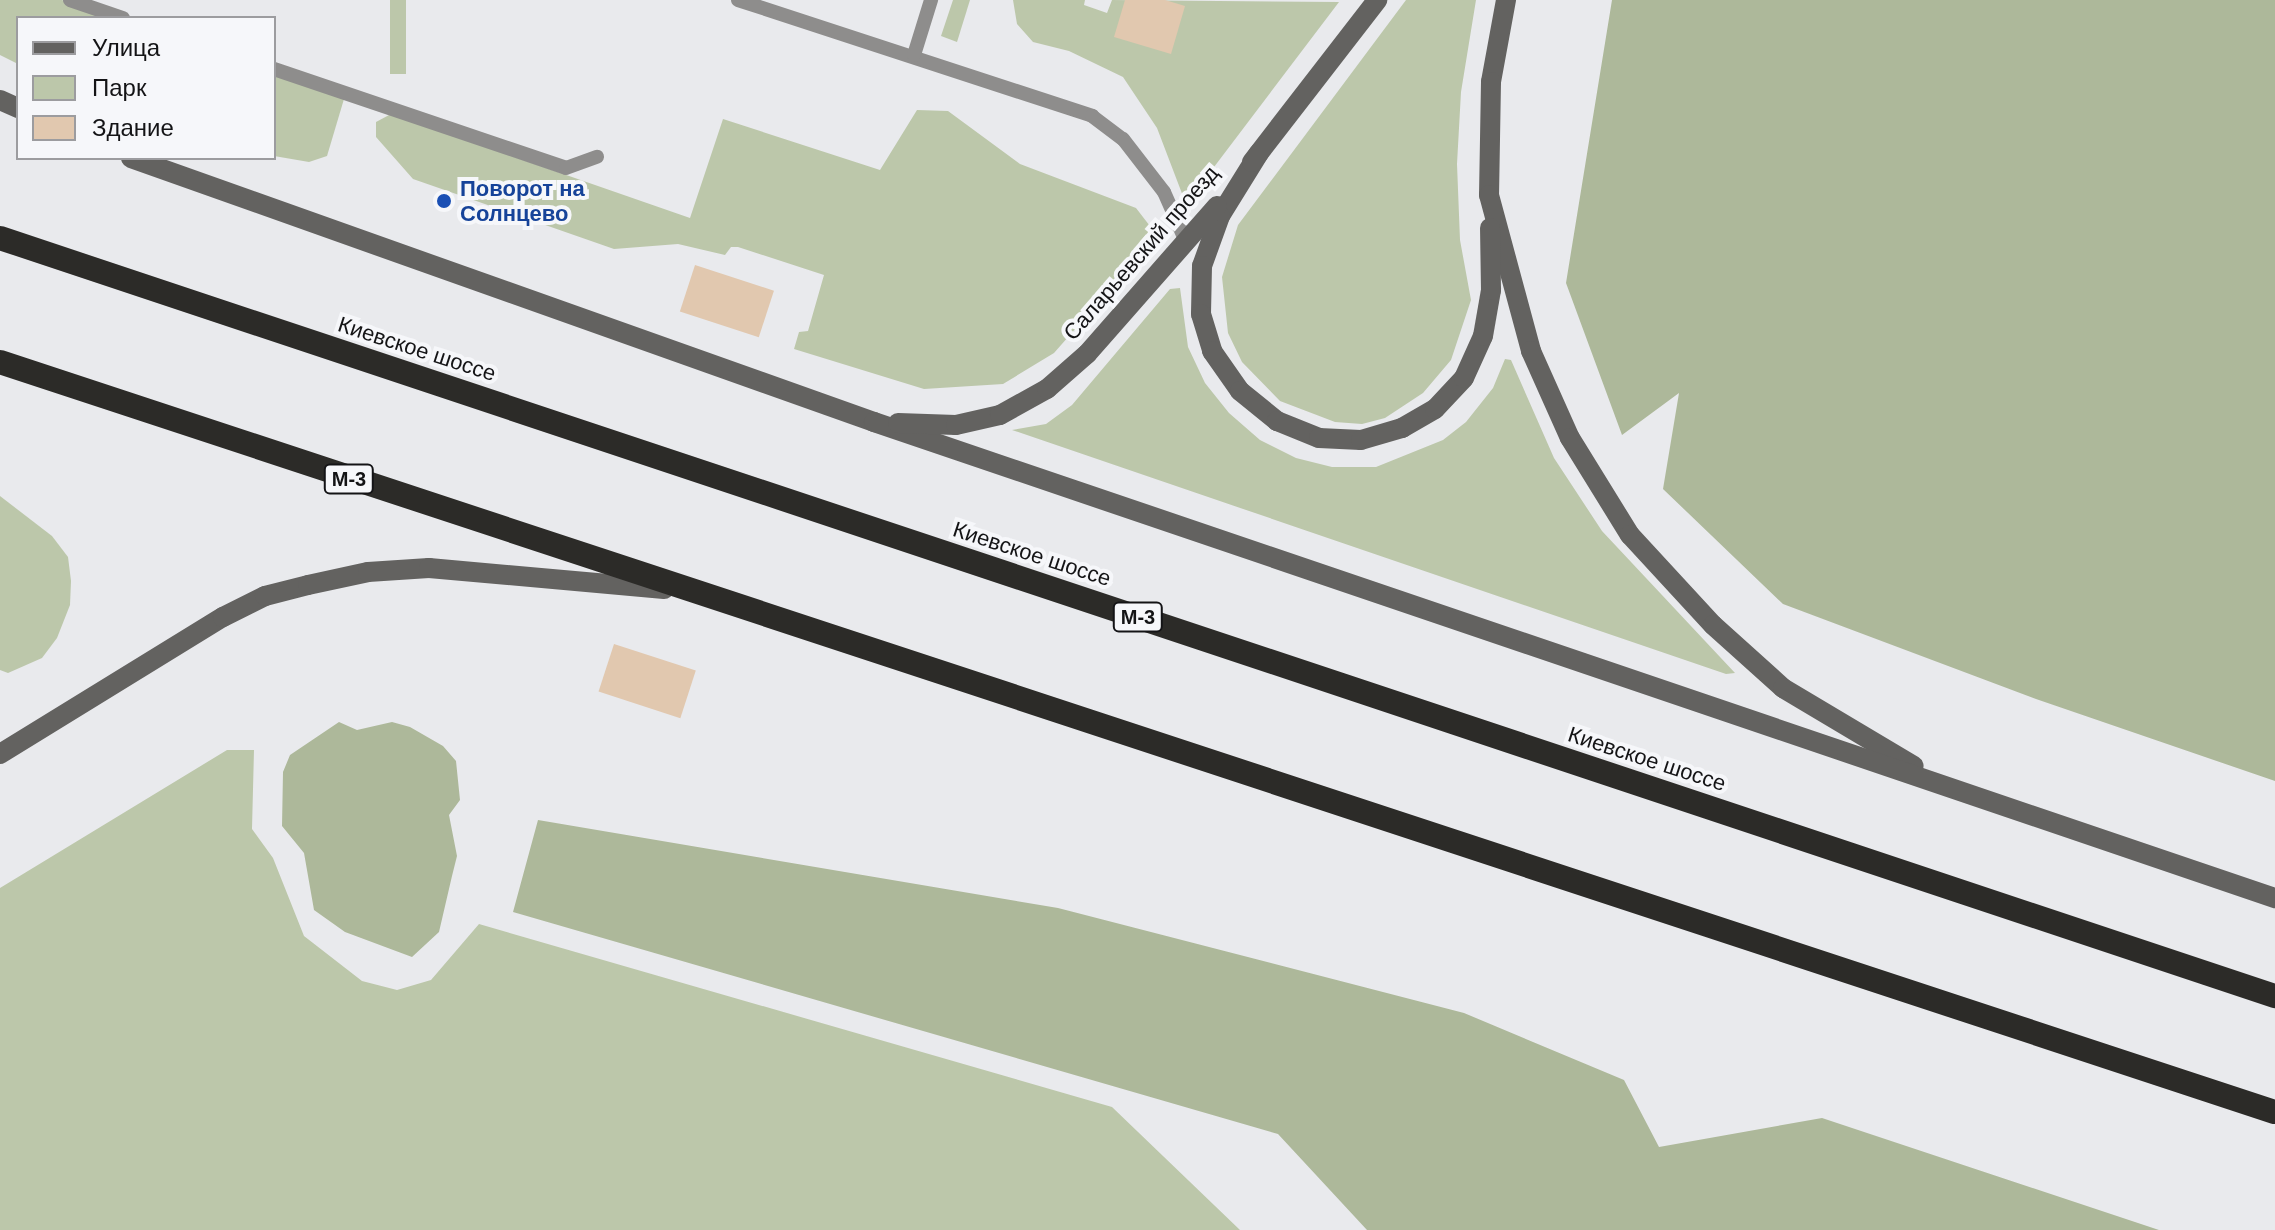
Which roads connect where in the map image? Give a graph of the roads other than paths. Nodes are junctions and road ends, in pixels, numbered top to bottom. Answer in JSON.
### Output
{"nodes":[{"id":1,"x":70,"y":0,"type":"edge"},
{"id":2,"x":738,"y":0,"type":"edge"},
{"id":3,"x":931,"y":0,"type":"edge"},
{"id":4,"x":1377,"y":0,"type":"edge"},
{"id":5,"x":1506,"y":0,"type":"edge"},
{"id":6,"x":117,"y":16,"type":"edge"},
{"id":7,"x":914,"y":55,"type":"junction"},
{"id":8,"x":276,"y":70,"type":"edge"},
{"id":9,"x":1259,"y":153,"type":"junction"},
{"id":10,"x":597,"y":157,"type":"dead end"},
{"id":11,"x":137,"y":160,"type":"edge"},
{"id":12,"x":1489,"y":195,"type":"junction"},
{"id":13,"x":0,"y":238,"type":"edge"},
{"id":14,"x":1187,"y":244,"type":"junction"},
{"id":15,"x":0,"y":362,"type":"edge"},
{"id":16,"x":874,"y":422,"type":"junction"},
{"id":17,"x":698,"y":596,"type":"junction"},
{"id":18,"x":0,"y":754,"type":"edge"},
{"id":19,"x":1975,"y":798,"type":"junction"},
{"id":20,"x":2275,"y":898,"type":"edge"},
{"id":21,"x":2275,"y":996,"type":"edge"},
{"id":22,"x":2275,"y":1112,"type":"edge"}],
"edges":[{"from":1,"to":6,"type":"lane"},
{"from":2,"to":7,"type":"lane"},
{"from":3,"to":7,"type":"lane"},
{"from":4,"to":9,"type":"main road","name":"Саларьевский проезд"},
{"from":5,"to":12,"type":"main road"},
{"from":7,"to":14,"type":"lane"},
{"from":8,"to":10,"type":"lane"},
{"from":9,"to":12,"type":"main road"},
{"from":9,"to":14,"type":"main road","name":"Саларьевский проезд"},
{"from":11,"to":16,"type":"main road"},
{"from":12,"to":19,"type":"main road"},
{"from":13,"to":21,"type":"highway","name":"Киевское шоссе","number":"М-3"},
{"from":14,"to":16,"type":"main road","name":"Саларьевский проезд"},
{"from":15,"to":17,"type":"highway","number":"М-3"},
{"from":16,"to":19,"type":"main road"},
{"from":17,"to":18,"type":"main road"},
{"from":17,"to":22,"type":"highway","number":"М-3"},
{"from":19,"to":20,"type":"main road"}]}
